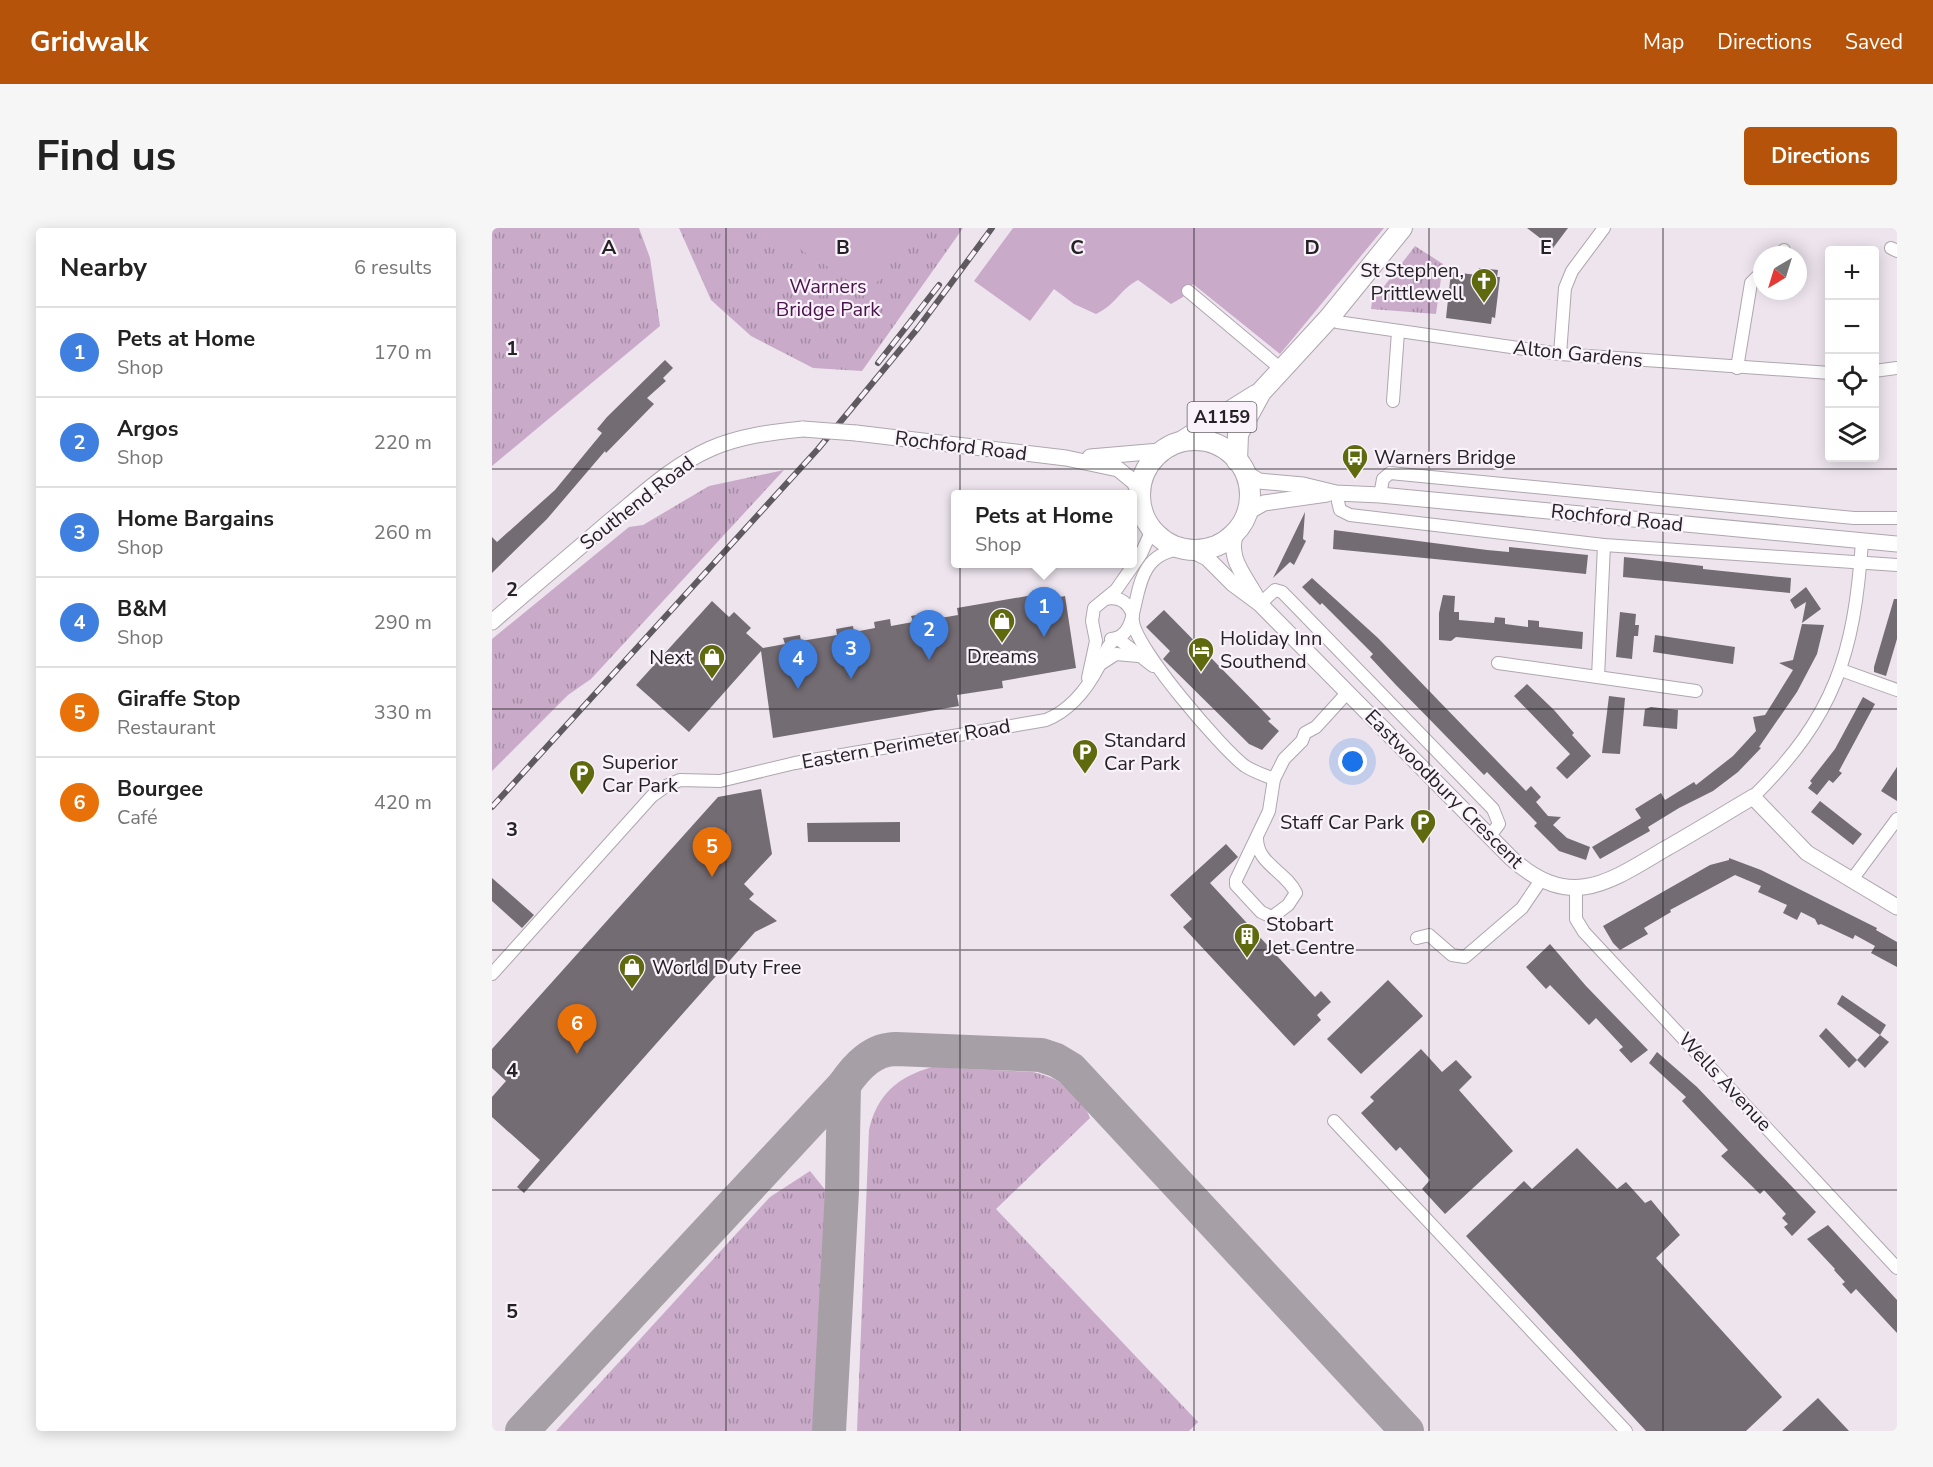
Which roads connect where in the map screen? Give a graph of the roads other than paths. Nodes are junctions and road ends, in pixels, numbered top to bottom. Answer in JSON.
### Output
{"nodes":[{"id":1,"x":1402,"y":228,"type":"edge"},
{"id":2,"x":1604,"y":228,"type":"edge"},
{"id":3,"x":1753,"y":280,"type":"edge"},
{"id":4,"x":1188,"y":291,"type":"dead end"},
{"id":5,"x":1329,"y":318,"type":"junction"},
{"id":6,"x":1398,"y":332,"type":"junction"},
{"id":7,"x":1560,"y":354,"type":"junction"},
{"id":8,"x":1737,"y":368,"type":"junction"},
{"id":9,"x":1897,"y":368,"type":"edge"},
{"id":10,"x":1281,"y":369,"type":"junction"},
{"id":11,"x":1879,"y":370,"type":"edge"},
{"id":12,"x":1825,"y":373,"type":"edge"},
{"id":13,"x":1261,"y":392,"type":"junction"},
{"id":14,"x":1393,"y":401,"type":"dead end"},
{"id":15,"x":803,"y":429,"type":"joint"},
{"id":16,"x":1182,"y":441,"type":"junction"},
{"id":17,"x":1160,"y":451,"type":"junction"},
{"id":18,"x":1066,"y":458,"type":"junction"},
{"id":19,"x":1240,"y":466,"type":"junction"},
{"id":20,"x":1336,"y":493,"type":"junction"},
{"id":21,"x":1380,"y":495,"type":"junction"},
{"id":22,"x":1142,"y":498,"type":"junction"},
{"id":23,"x":1248,"y":512,"type":"junction"},
{"id":24,"x":1897,"y":518,"type":"edge"},
{"id":25,"x":1149,"y":522,"type":"junction"},
{"id":26,"x":1237,"y":530,"type":"junction"},
{"id":27,"x":1862,"y":542,"type":"junction"},
{"id":28,"x":1897,"y":544,"type":"edge"},
{"id":29,"x":1604,"y":545,"type":"junction"},
{"id":30,"x":1187,"y":550,"type":"junction"},
{"id":31,"x":1137,"y":560,"type":"edge"},
{"id":32,"x":1860,"y":562,"type":"junction"},
{"id":33,"x":1897,"y":565,"type":"edge"},
{"id":34,"x":1131,"y":568,"type":"edge"},
{"id":35,"x":1105,"y":599,"type":"junction"},
{"id":36,"x":1260,"y":604,"type":"junction"},
{"id":37,"x":1132,"y":619,"type":"junction"},
{"id":38,"x":492,"y":622,"type":"edge"},
{"id":39,"x":1093,"y":627,"type":"junction"},
{"id":40,"x":1117,"y":638,"type":"junction"},
{"id":41,"x":1139,"y":657,"type":"junction"},
{"id":42,"x":1498,"y":663,"type":"dead end"},
{"id":43,"x":1100,"y":666,"type":"junction"},
{"id":44,"x":1158,"y":670,"type":"junction"},
{"id":45,"x":1842,"y":670,"type":"junction"},
{"id":46,"x":1598,"y":677,"type":"junction"},
{"id":47,"x":1087,"y":684,"type":"junction"},
{"id":48,"x":1897,"y":690,"type":"edge"},
{"id":49,"x":1696,"y":691,"type":"dead end"},
{"id":50,"x":1342,"y":698,"type":"junction"},
{"id":51,"x":1277,"y":774,"type":"junction"},
{"id":52,"x":1753,"y":797,"type":"junction"},
{"id":53,"x":1897,"y":819,"type":"edge"},
{"id":54,"x":1490,"y":836,"type":"junction"},
{"id":55,"x":1257,"y":837,"type":"junction"},
{"id":56,"x":1541,"y":880,"type":"junction"},
{"id":57,"x":1851,"y":881,"type":"junction"},
{"id":58,"x":1576,"y":888,"type":"junction"},
{"id":59,"x":1897,"y":907,"type":"edge"},
{"id":60,"x":1474,"y":949,"type":"dead end"},
{"id":61,"x":492,"y":974,"type":"edge"},
{"id":62,"x":1334,"y":1121,"type":"dead end"},
{"id":63,"x":1897,"y":1268,"type":"edge"},
{"id":64,"x":1626,"y":1431,"type":"edge"}],
"edges":[{"from":1,"to":5,"type":"main road","number":"A1159"},
{"from":2,"to":7,"type":"street"},
{"from":3,"to":8,"type":"street"},
{"from":4,"to":10,"type":"street"},
{"from":5,"to":6,"type":"street","name":"Alton Gardens"},
{"from":5,"to":10,"type":"main road","number":"A1159"},
{"from":6,"to":7,"type":"street","name":"Alton Gardens"},
{"from":6,"to":14,"type":"street"},
{"from":7,"to":8,"type":"street","name":"Alton Gardens"},
{"from":8,"to":12,"type":"street","name":"Alton Gardens"},
{"from":9,"to":11,"type":"street"},
{"from":10,"to":13,"type":"main road","number":"A1159"},
{"from":13,"to":16,"type":"main road","number":"A1159"},
{"from":13,"to":19,"type":"main road","number":"A1159"},
{"from":15,"to":18,"type":"street","name":"Rochford Road","bridge":true},
{"from":15,"to":38,"type":"street","name":"Southend Road"},
{"from":16,"to":17,"type":"main road","number":"A1159"},
{"from":16,"to":19,"type":"main road","number":"A1159"},
{"from":17,"to":18,"type":"street","name":"Rochford Road"},
{"from":17,"to":22,"type":"main road"},
{"from":18,"to":22,"type":"street","name":"Rochford Road"},
{"from":19,"to":20,"type":"street","name":"Rochford Road"},
{"from":19,"to":23,"type":"main road","number":"A1159"},
{"from":20,"to":21,"type":"street","name":"Rochford Road"},
{"from":20,"to":23,"type":"street","name":"Rochford Road"},
{"from":20,"to":29,"type":"street"},
{"from":21,"to":24,"type":"street"},
{"from":21,"to":27,"type":"street","name":"Rochford Road"},
{"from":22,"to":25,"type":"main road"},
{"from":23,"to":26,"type":"main road"},
{"from":25,"to":30,"type":"main road"},
{"from":25,"to":31,"type":"street"},
{"from":26,"to":30,"type":"main road"},
{"from":26,"to":36,"type":"street","name":"Eastwoodbury Crescent"},
{"from":27,"to":28,"type":"street","name":"Rochford Road"},
{"from":27,"to":32,"type":"street","name":"Eastwoodbury Crescent"},
{"from":29,"to":32,"type":"street"},
{"from":29,"to":46,"type":"street"},
{"from":30,"to":36,"type":"street","name":"Eastwoodbury Crescent"},
{"from":30,"to":37,"type":"street"},
{"from":32,"to":33,"type":"street"},
{"from":32,"to":45,"type":"street","name":"Eastwoodbury Crescent"},
{"from":34,"to":35,"type":"street"},
{"from":35,"to":37,"type":"street"},
{"from":35,"to":39,"type":"street"},
{"from":36,"to":50,"type":"street","name":"Eastwoodbury Crescent"},
{"from":36,"to":54,"type":"street"},
{"from":37,"to":40,"type":"street"},
{"from":37,"to":44,"type":"street"},
{"from":39,"to":40,"type":"street"},
{"from":39,"to":47,"type":"street","name":"Eastern Perimeter Road"},
{"from":40,"to":41,"type":"street"},
{"from":40,"to":43,"type":"street","name":"Eastern Perimeter Road"},
{"from":41,"to":43,"type":"street"},
{"from":41,"to":44,"type":"street"},
{"from":42,"to":46,"type":"street"},
{"from":43,"to":47,"type":"street","name":"Eastern Perimeter Road"},
{"from":44,"to":51,"type":"street"},
{"from":45,"to":48,"type":"street"},
{"from":45,"to":52,"type":"street","name":"Eastwoodbury Crescent"},
{"from":46,"to":49,"type":"street"},
{"from":47,"to":61,"type":"street","name":"Eastern Perimeter Road"},
{"from":50,"to":51,"type":"street"},
{"from":50,"to":54,"type":"street","name":"Eastwoodbury Crescent"},
{"from":51,"to":55,"type":"street"},
{"from":52,"to":57,"type":"street"},
{"from":52,"to":58,"type":"street","name":"Eastwoodbury Crescent"},
{"from":53,"to":57,"type":"street"},
{"from":54,"to":56,"type":"street","name":"Eastwoodbury Crescent"},
{"from":55,"to":55,"type":"street"},
{"from":56,"to":58,"type":"street","name":"Eastwoodbury Crescent"},
{"from":56,"to":60,"type":"street"},
{"from":57,"to":59,"type":"street"},
{"from":58,"to":63,"type":"street","name":"Wells Avenue"},
{"from":62,"to":64,"type":"street"}]}
